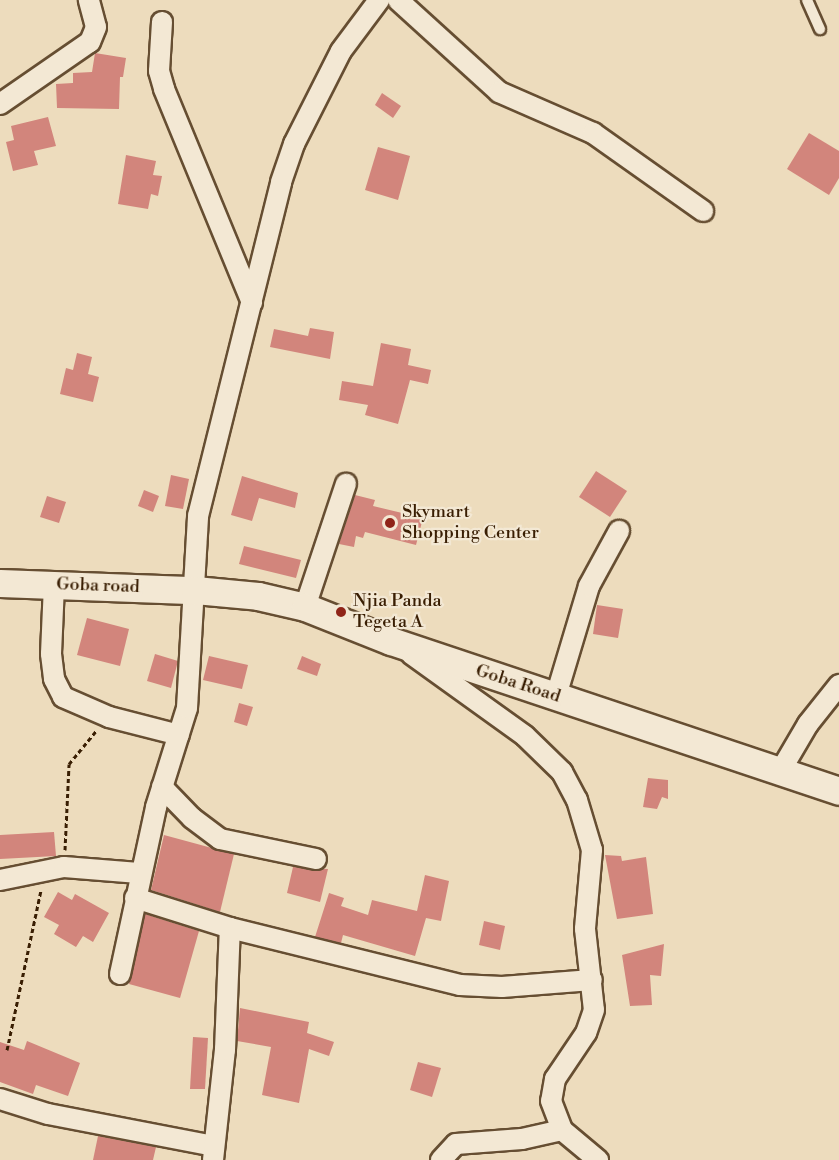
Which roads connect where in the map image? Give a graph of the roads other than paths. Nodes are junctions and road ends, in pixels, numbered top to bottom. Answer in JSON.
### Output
{"nodes":[{"id":1,"x":89,"y":0,"type":"edge"},
{"id":2,"x":379,"y":0,"type":"edge"},
{"id":3,"x":398,"y":0,"type":"edge"},
{"id":4,"x":807,"y":0,"type":"edge"},
{"id":5,"x":162,"y":22,"type":"dead end"},
{"id":6,"x":820,"y":29,"type":"dead end"},
{"id":7,"x":0,"y":104,"type":"edge"},
{"id":8,"x":703,"y":211,"type":"dead end"},
{"id":9,"x":252,"y":303,"type":"junction"},
{"id":10,"x":346,"y":484,"type":"dead end"},
{"id":11,"x":619,"y":531,"type":"dead end"},
{"id":12,"x":0,"y":583,"type":"edge"},
{"id":13,"x":54,"y":585,"type":"junction"},
{"id":14,"x":195,"y":590,"type":"junction"},
{"id":15,"x":305,"y":607,"type":"junction"},
{"id":16,"x":391,"y":641,"type":"junction"},
{"id":17,"x":839,"y":684,"type":"edge"},
{"id":18,"x":556,"y":696,"type":"junction"},
{"id":19,"x":179,"y":735,"type":"junction"},
{"id":20,"x":781,"y":770,"type":"junction"},
{"id":21,"x":162,"y":787,"type":"junction"},
{"id":22,"x":839,"y":791,"type":"edge"},
{"id":23,"x":316,"y":859,"type":"dead end"},
{"id":24,"x":139,"y":873,"type":"junction"},
{"id":25,"x":0,"y":880,"type":"edge"},
{"id":26,"x":135,"y":898,"type":"junction"},
{"id":27,"x":230,"y":928,"type":"junction"},
{"id":28,"x":120,"y":974,"type":"dead end"},
{"id":29,"x":592,"y":980,"type":"junction"},
{"id":30,"x":0,"y":1099,"type":"edge"},
{"id":31,"x":562,"y":1130,"type":"junction"},
{"id":32,"x":214,"y":1153,"type":"edge"},
{"id":33,"x":441,"y":1160,"type":"edge"},
{"id":34,"x":598,"y":1160,"type":"edge"}],
"edges":[{"from":1,"to":7,"type":"street"},
{"from":2,"to":9,"type":"street"},
{"from":3,"to":8,"type":"street"},
{"from":4,"to":6,"type":"lane"},
{"from":5,"to":9,"type":"street"},
{"from":9,"to":14,"type":"street"},
{"from":10,"to":15,"type":"street"},
{"from":11,"to":18,"type":"street"},
{"from":12,"to":13,"type":"main road","name":"Goba road"},
{"from":13,"to":14,"type":"main road","name":"Goba road"},
{"from":13,"to":19,"type":"street"},
{"from":14,"to":15,"type":"main road","name":"Goba Road"},
{"from":14,"to":19,"type":"street"},
{"from":15,"to":16,"type":"main road","name":"Goba Road"},
{"from":16,"to":18,"type":"main road","name":"Goba Road"},
{"from":16,"to":29,"type":"street"},
{"from":17,"to":20,"type":"street"},
{"from":18,"to":20,"type":"main road","name":"Goba Road"},
{"from":19,"to":21,"type":"street"},
{"from":20,"to":22,"type":"main road","name":"Goba Road"},
{"from":21,"to":23,"type":"street"},
{"from":21,"to":24,"type":"street"},
{"from":24,"to":25,"type":"street"},
{"from":24,"to":26,"type":"street"},
{"from":26,"to":27,"type":"street"},
{"from":26,"to":28,"type":"street"},
{"from":27,"to":29,"type":"street"},
{"from":27,"to":32,"type":"street"},
{"from":29,"to":31,"type":"street"},
{"from":30,"to":32,"type":"street"},
{"from":31,"to":33,"type":"street"},
{"from":31,"to":34,"type":"street"}]}
